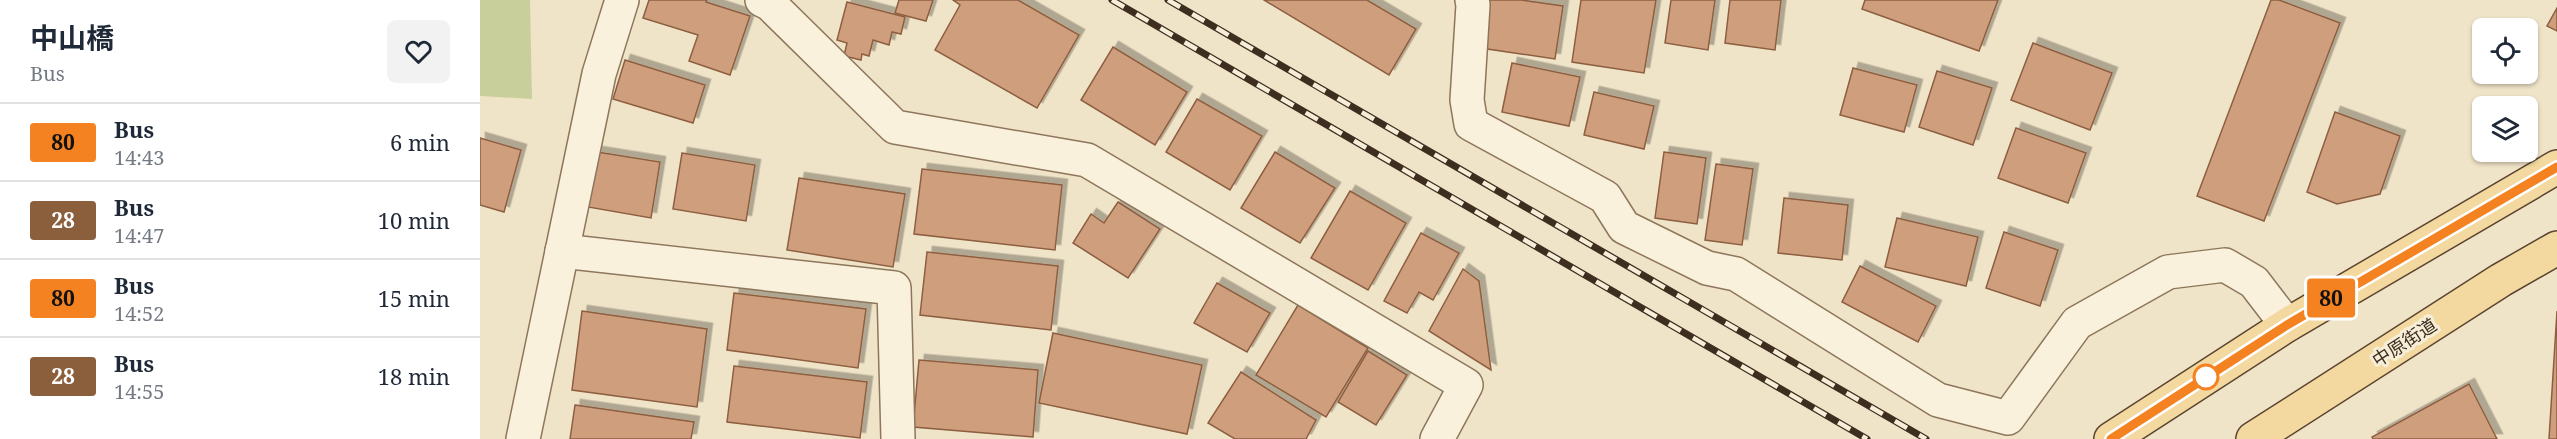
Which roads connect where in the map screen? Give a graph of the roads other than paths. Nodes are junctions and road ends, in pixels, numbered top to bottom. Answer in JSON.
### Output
{"nodes":[{"id":1,"x":622,"y":0,"type":"edge"},
{"id":2,"x":762,"y":0,"type":"edge"},
{"id":3,"x":1472,"y":0,"type":"edge"},
{"id":4,"x":2557,"y":166,"type":"edge"},
{"id":5,"x":2557,"y":248,"type":"edge"},
{"id":6,"x":562,"y":251,"type":"junction"},
{"id":7,"x":2287,"y":325,"type":"junction"},
{"id":8,"x":2114,"y":437,"type":"edge"},
{"id":9,"x":524,"y":439,"type":"edge"},
{"id":10,"x":898,"y":439,"type":"edge"},
{"id":11,"x":1437,"y":439,"type":"edge"},
{"id":12,"x":2253,"y":439,"type":"edge"}],
"edges":[{"from":1,"to":6,"type":"street"},
{"from":2,"to":11,"type":"street"},
{"from":3,"to":7,"type":"street"},
{"from":4,"to":7,"type":"main road"},
{"from":5,"to":12,"type":"main road","name":"中原街道"},
{"from":6,"to":9,"type":"street"},
{"from":6,"to":10,"type":"street"},
{"from":7,"to":8,"type":"main road"}]}
